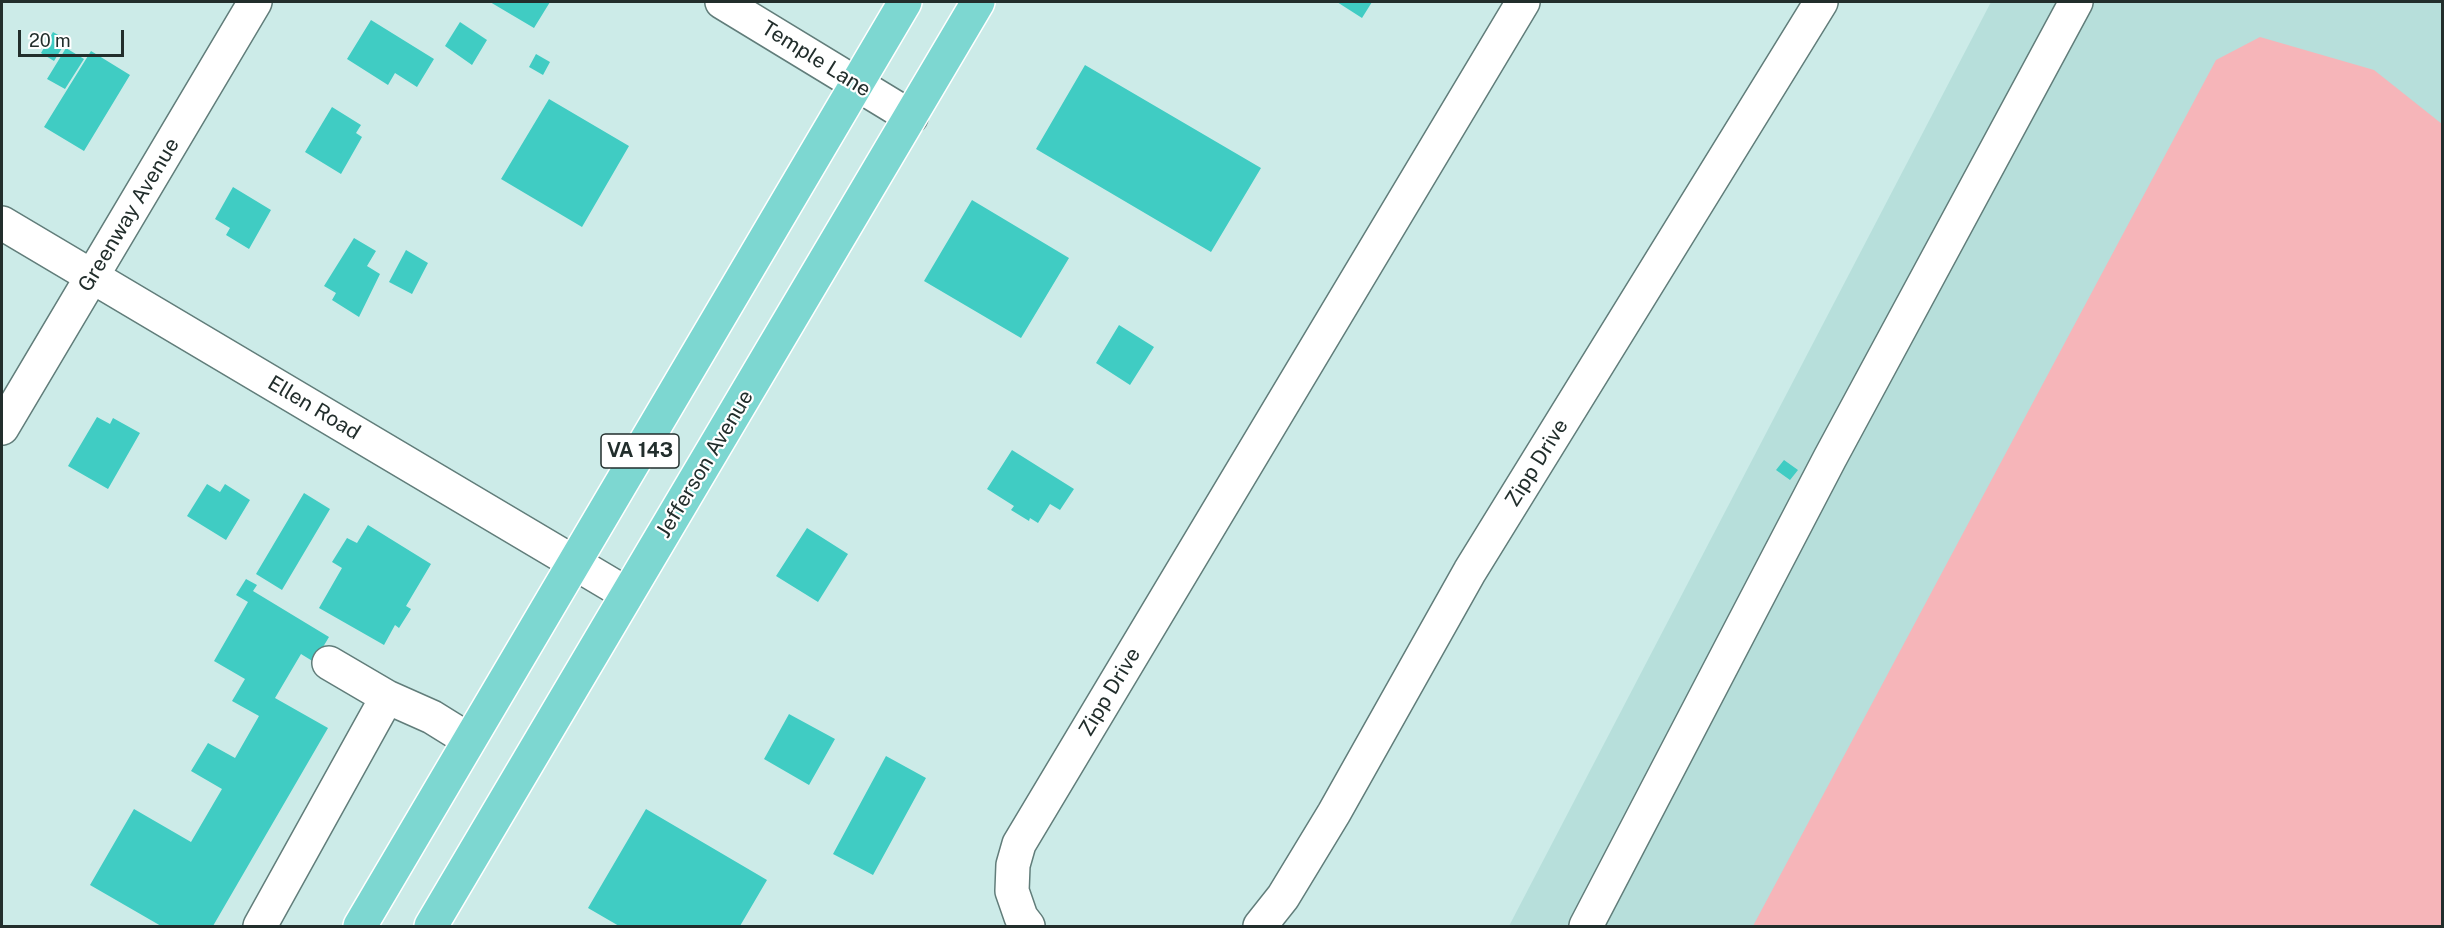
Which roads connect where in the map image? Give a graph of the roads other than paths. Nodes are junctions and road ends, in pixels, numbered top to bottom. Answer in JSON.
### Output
{"nodes":[{"id":1,"x":255,"y":2,"type":"edge"},
{"id":2,"x":722,"y":2,"type":"edge"},
{"id":3,"x":905,"y":2,"type":"edge"},
{"id":4,"x":978,"y":2,"type":"edge"},
{"id":5,"x":1523,"y":2,"type":"edge"},
{"id":6,"x":1821,"y":2,"type":"edge"},
{"id":7,"x":2076,"y":2,"type":"edge"},
{"id":8,"x":856,"y":84,"type":"junction"},
{"id":9,"x":911,"y":117,"type":"junction"},
{"id":10,"x":2,"y":223,"type":"edge"},
{"id":11,"x":92,"y":277,"type":"junction"},
{"id":12,"x":2,"y":429,"type":"edge"},
{"id":13,"x":574,"y":562,"type":"junction"},
{"id":14,"x":627,"y":594,"type":"junction"},
{"id":15,"x":329,"y":663,"type":"dead end"},
{"id":16,"x":387,"y":697,"type":"junction"},
{"id":17,"x":469,"y":740,"type":"junction"},
{"id":18,"x":260,"y":927,"type":"edge"},
{"id":19,"x":360,"y":927,"type":"edge"},
{"id":20,"x":431,"y":927,"type":"edge"},
{"id":21,"x":1028,"y":927,"type":"edge"},
{"id":22,"x":1260,"y":927,"type":"edge"},
{"id":23,"x":1586,"y":927,"type":"edge"}],
"edges":[{"from":1,"to":11,"type":"street","name":"Greenway Avenue"},
{"from":2,"to":8,"type":"street","name":"Temple Lane"},
{"from":3,"to":8,"type":"main road","number":"VA 143"},
{"from":4,"to":9,"type":"main road","name":"Jefferson Avenue","number":"VA 143"},
{"from":5,"to":21,"type":"street","name":"Zipp Drive"},
{"from":6,"to":22,"type":"street","name":"Zipp Drive"},
{"from":7,"to":23,"type":"street"},
{"from":8,"to":9,"type":"street","name":"Temple Lane"},
{"from":8,"to":13,"type":"main road","number":"VA 143"},
{"from":9,"to":14,"type":"main road","name":"Jefferson Avenue","number":"VA 143"},
{"from":10,"to":11,"type":"street","name":"Ellen Road"},
{"from":11,"to":12,"type":"street","name":"Greenway Avenue"},
{"from":11,"to":13,"type":"street","name":"Ellen Road"},
{"from":13,"to":14,"type":"street","name":"Ellen Road"},
{"from":13,"to":17,"type":"main road","number":"VA 143"},
{"from":14,"to":20,"type":"main road","name":"Jefferson Avenue","number":"VA 143"},
{"from":15,"to":16,"type":"street"},
{"from":16,"to":17,"type":"street"},
{"from":16,"to":18,"type":"street"},
{"from":17,"to":19,"type":"main road","number":"VA 143"}]}
